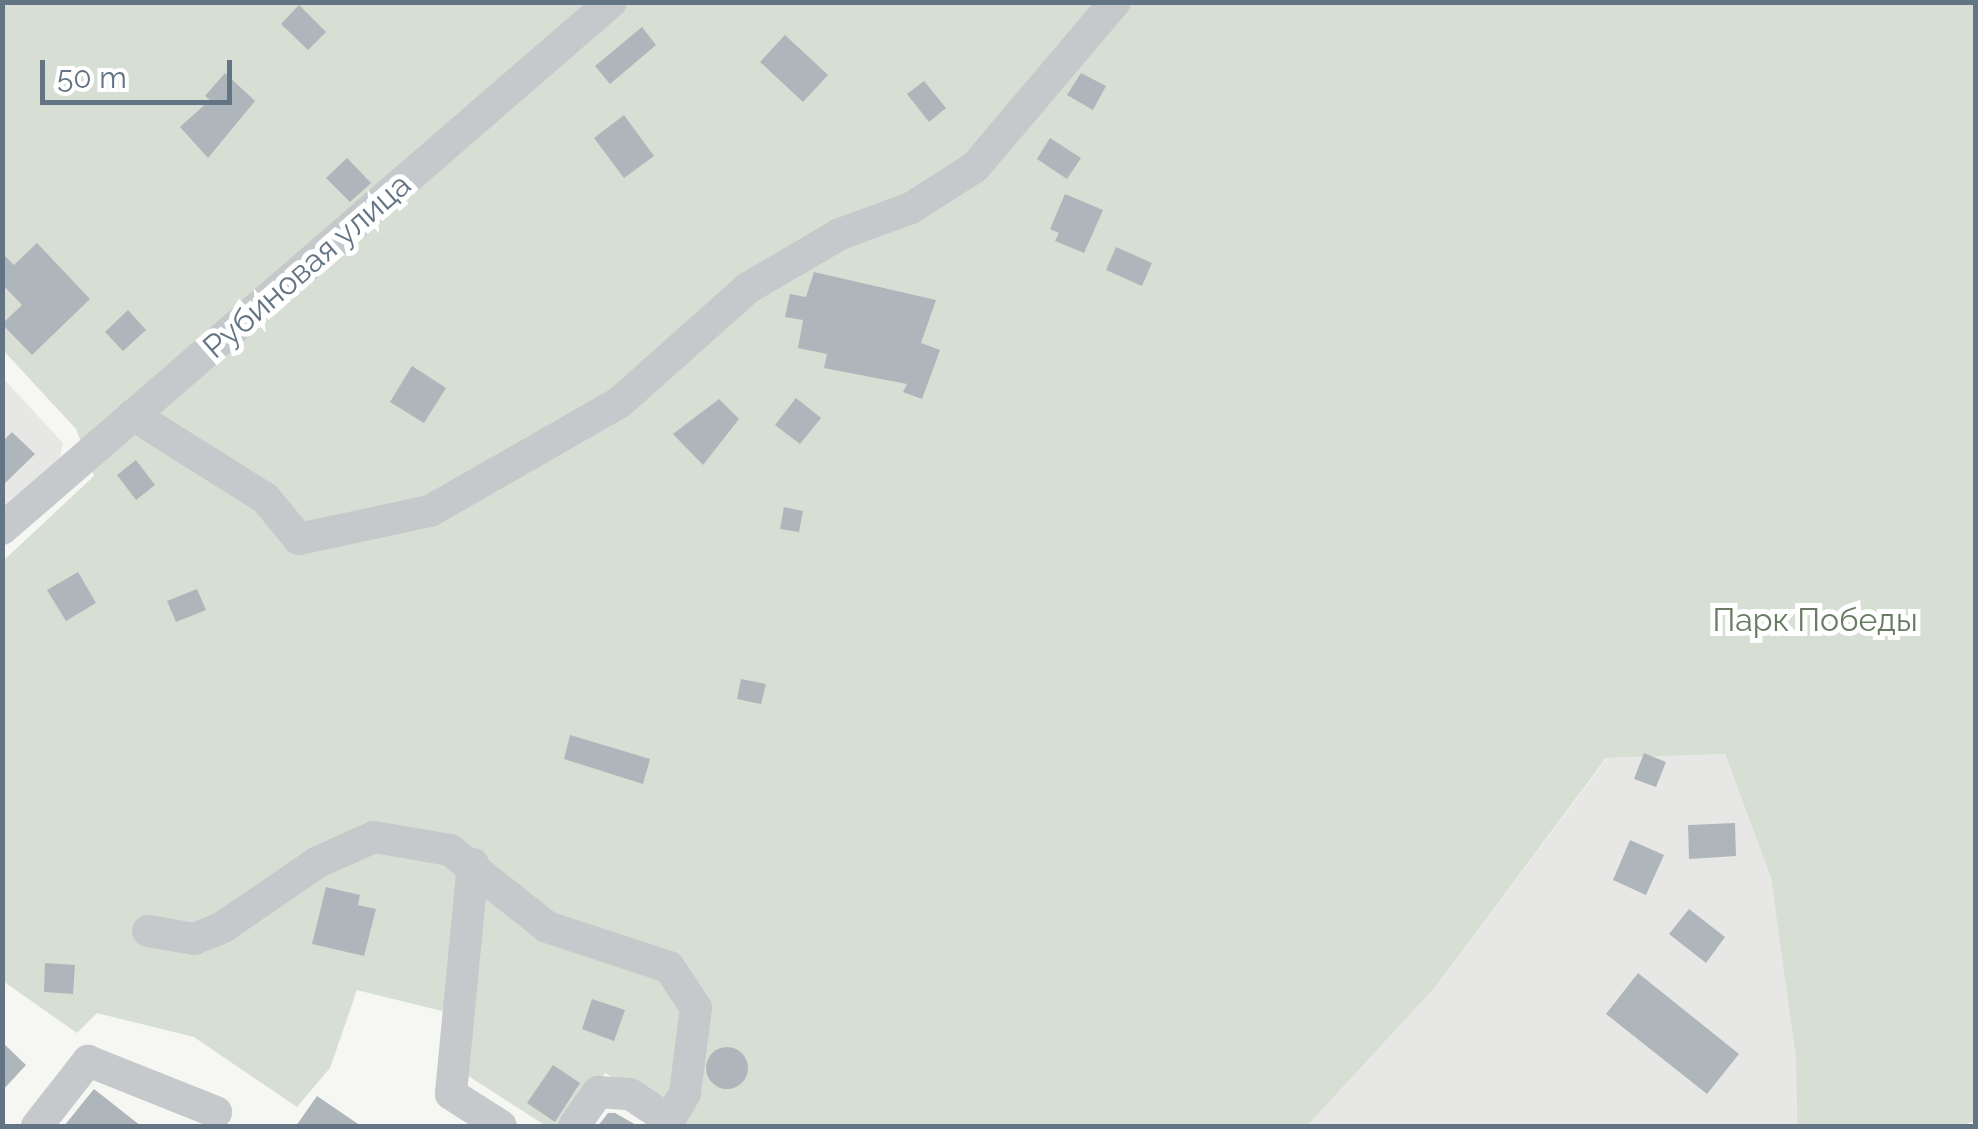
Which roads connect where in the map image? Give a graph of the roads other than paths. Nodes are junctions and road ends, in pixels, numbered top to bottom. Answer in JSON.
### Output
{"nodes":[{"id":1,"x":1115,"y":2,"type":"edge"},
{"id":2,"x":606,"y":3,"type":"edge"},
{"id":3,"x":133,"y":415,"type":"junction"},
{"id":4,"x":2,"y":529,"type":"edge"},
{"id":5,"x":473,"y":864,"type":"junction"},
{"id":6,"x":148,"y":931,"type":"dead end"},
{"id":7,"x":216,"y":1112,"type":"dead end"},
{"id":8,"x":668,"y":1123,"type":"edge"},
{"id":9,"x":37,"y":1126,"type":"edge"},
{"id":10,"x":501,"y":1126,"type":"edge"},
{"id":11,"x":574,"y":1126,"type":"edge"}],
"edges":[{"from":1,"to":3,"type":"street"},
{"from":2,"to":3,"type":"street","name":"Рубиновая улица"},
{"from":3,"to":4,"type":"street","name":"Рубиновая улица"},
{"from":5,"to":6,"type":"street"},
{"from":5,"to":8,"type":"street"},
{"from":5,"to":10,"type":"street"},
{"from":7,"to":9,"type":"street"},
{"from":8,"to":11,"type":"street"}]}
